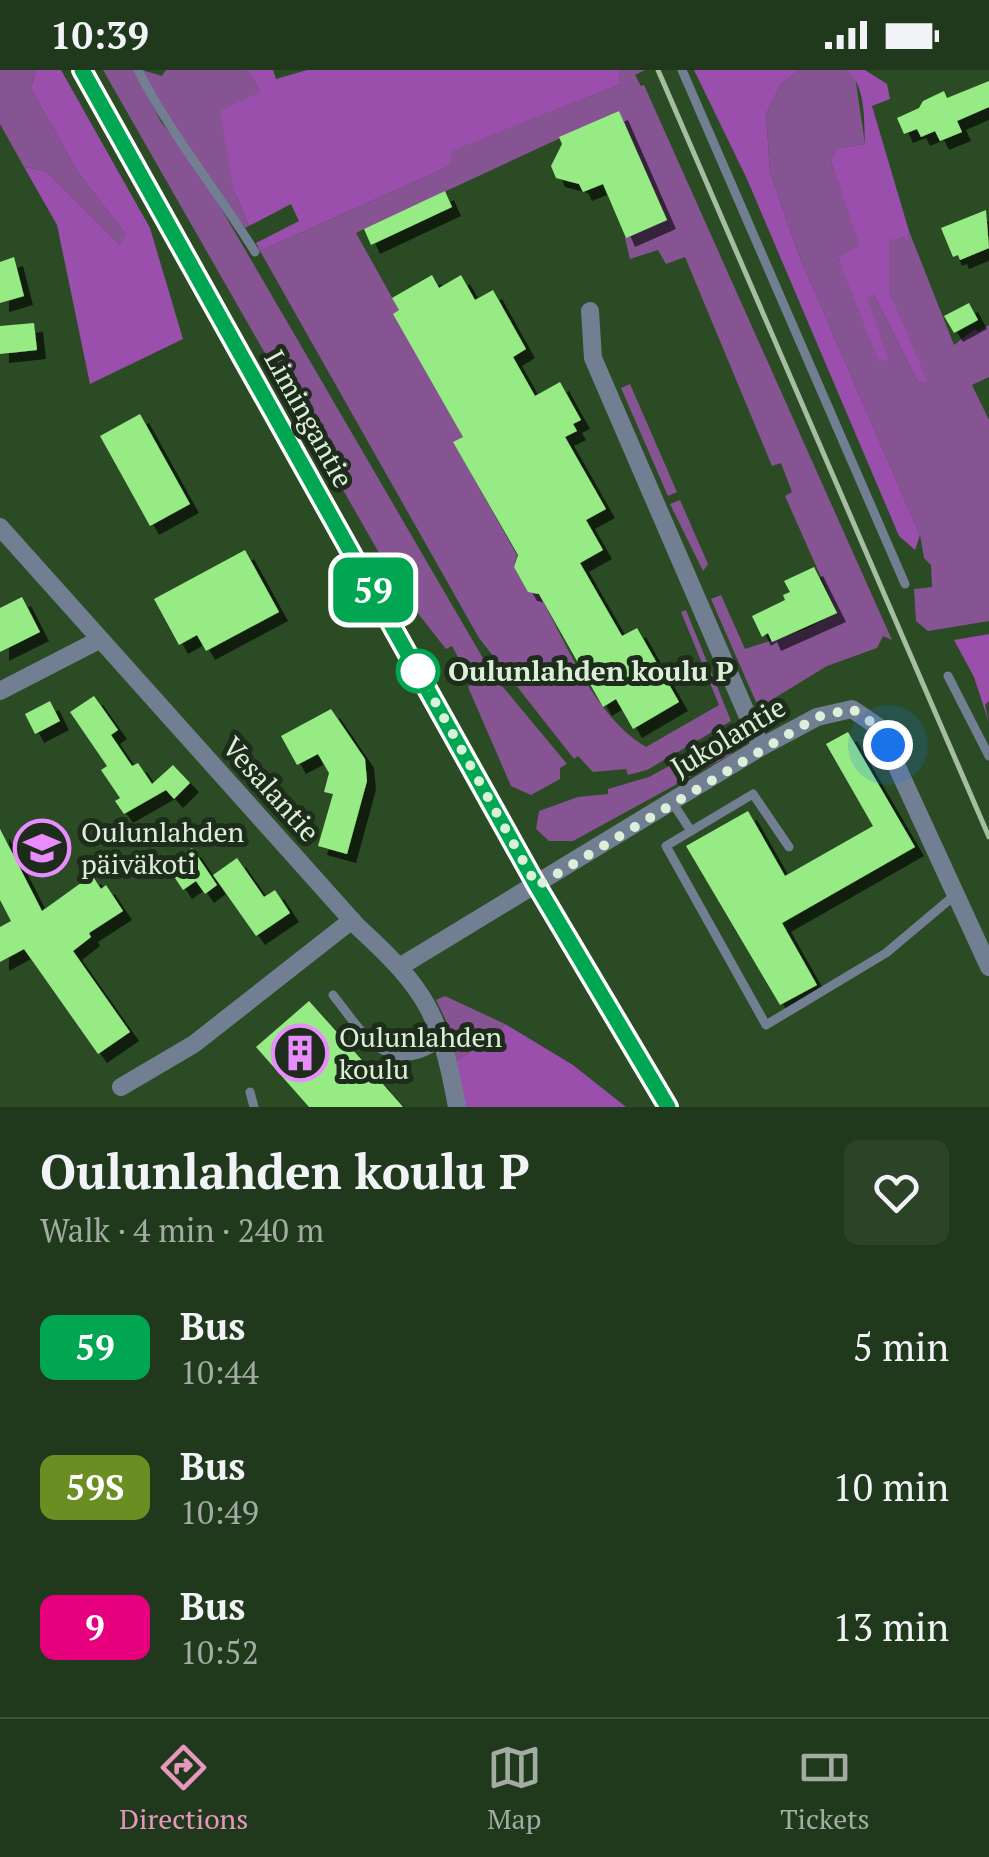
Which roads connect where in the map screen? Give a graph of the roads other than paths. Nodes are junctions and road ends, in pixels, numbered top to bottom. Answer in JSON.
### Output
{"nodes":[{"id":1,"x":82,"y":70,"type":"edge"},
{"id":2,"x":138,"y":70,"type":"edge"},
{"id":3,"x":682,"y":70,"type":"edge"},
{"id":4,"x":255,"y":252,"type":"dead end"},
{"id":5,"x":590,"y":311,"type":"dead end"},
{"id":6,"x":0,"y":527,"type":"edge"},
{"id":7,"x":905,"y":584,"type":"dead end"},
{"id":8,"x":98,"y":641,"type":"junction"},
{"id":9,"x":948,"y":676,"type":"dead end"},
{"id":10,"x":0,"y":691,"type":"edge"},
{"id":11,"x":761,"y":747,"type":"junction"},
{"id":12,"x":989,"y":756,"type":"edge"},
{"id":13,"x":672,"y":802,"type":"junction"},
{"id":14,"x":690,"y":831,"type":"junction"},
{"id":15,"x":789,"y":848,"type":"dead end"},
{"id":16,"x":537,"y":886,"type":"junction"},
{"id":17,"x":955,"y":894,"type":"junction"},
{"id":18,"x":352,"y":920,"type":"junction"},
{"id":19,"x":401,"y":966,"type":"junction"},
{"id":20,"x":989,"y":966,"type":"edge"},
{"id":21,"x":332,"y":995,"type":"dead end"},
{"id":22,"x":445,"y":1039,"type":"junction"},
{"id":23,"x":121,"y":1087,"type":"dead end"},
{"id":24,"x":250,"y":1092,"type":"dead end"},
{"id":25,"x":254,"y":1107,"type":"edge"},
{"id":26,"x":457,"y":1107,"type":"edge"},
{"id":27,"x":668,"y":1107,"type":"edge"}],
"edges":[{"from":1,"to":16,"type":"main road","name":"Limingantie"},
{"from":2,"to":4,"type":"lane"},
{"from":3,"to":7,"type":"lane"},
{"from":5,"to":11,"type":"street"},
{"from":6,"to":8,"type":"street","name":"Vesalantie"},
{"from":8,"to":10,"type":"street"},
{"from":8,"to":18,"type":"street","name":"Vesalantie"},
{"from":9,"to":12,"type":"lane"},
{"from":11,"to":13,"type":"street","name":"Jukolantie"},
{"from":11,"to":17,"type":"street","name":"Jukolantie"},
{"from":13,"to":14,"type":"lane"},
{"from":13,"to":16,"type":"street","name":"Jukolantie"},
{"from":14,"to":15,"type":"lane"},
{"from":14,"to":17,"type":"lane"},
{"from":16,"to":19,"type":"street"},
{"from":16,"to":27,"type":"main road","name":"Limingantie"},
{"from":17,"to":20,"type":"street","name":"Jukolantie"},
{"from":18,"to":19,"type":"street","name":"Vesalantie"},
{"from":18,"to":23,"type":"street"},
{"from":19,"to":22,"type":"street","name":"Vesalantie"},
{"from":21,"to":22,"type":"lane"},
{"from":22,"to":26,"type":"street"},
{"from":24,"to":25,"type":"lane"}]}
